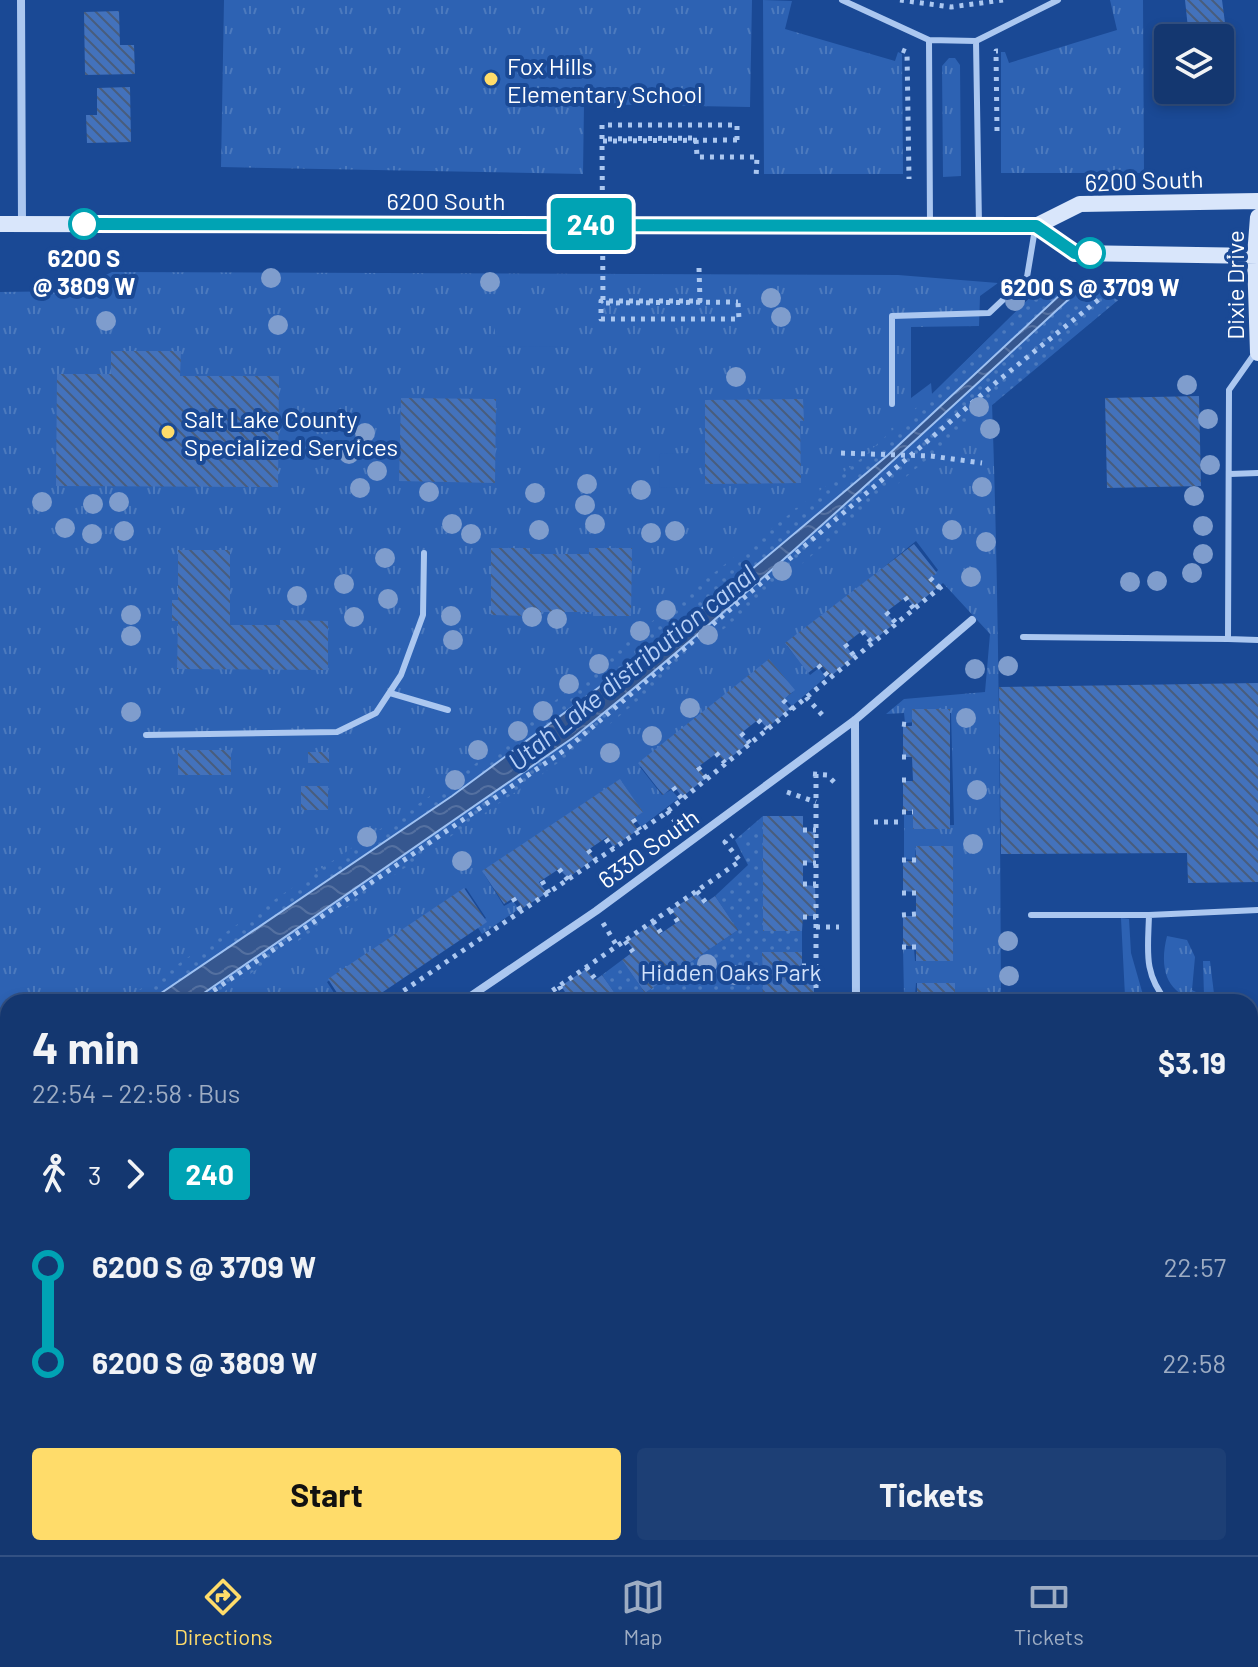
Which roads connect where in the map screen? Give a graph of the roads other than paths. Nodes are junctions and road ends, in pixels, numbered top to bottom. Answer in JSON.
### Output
{"nodes":[{"id":1,"x":21,"y":0,"type":"edge"},
{"id":2,"x":842,"y":0,"type":"edge"},
{"id":3,"x":1058,"y":0,"type":"edge"},
{"id":4,"x":929,"y":40,"type":"junction"},
{"id":5,"x":976,"y":41,"type":"junction"},
{"id":6,"x":1258,"y":201,"type":"edge"},
{"id":7,"x":1258,"y":217,"type":"edge"},
{"id":8,"x":0,"y":224,"type":"edge"},
{"id":9,"x":22,"y":224,"type":"junction"},
{"id":10,"x":930,"y":225,"type":"junction"},
{"id":11,"x":979,"y":225,"type":"junction"},
{"id":12,"x":1036,"y":226,"type":"junction"},
{"id":13,"x":1257,"y":256,"type":"edge"},
{"id":14,"x":1257,"y":352,"type":"edge"},
{"id":15,"x":892,"y":404,"type":"dead end"},
{"id":16,"x":1258,"y":473,"type":"edge"},
{"id":17,"x":1230,"y":474,"type":"junction"},
{"id":18,"x":424,"y":553,"type":"dead end"},
{"id":19,"x":972,"y":620,"type":"dead end"},
{"id":20,"x":1023,"y":637,"type":"dead end"},
{"id":21,"x":1228,"y":639,"type":"junction"},
{"id":22,"x":1258,"y":640,"type":"edge"},
{"id":23,"x":390,"y":693,"type":"junction"},
{"id":24,"x":448,"y":710,"type":"dead end"},
{"id":25,"x":855,"y":720,"type":"junction"},
{"id":26,"x":146,"y":735,"type":"dead end"},
{"id":27,"x":1258,"y":910,"type":"edge"},
{"id":28,"x":1031,"y":915,"type":"dead end"},
{"id":29,"x":1149,"y":915,"type":"junction"},
{"id":30,"x":474,"y":994,"type":"edge"},
{"id":31,"x":856,"y":994,"type":"edge"},
{"id":32,"x":1160,"y":994,"type":"edge"}],
"edges":[{"from":1,"to":9,"type":"street"},
{"from":2,"to":4,"type":"lane"},
{"from":3,"to":5,"type":"lane"},
{"from":4,"to":5,"type":"lane"},
{"from":4,"to":10,"type":"lane"},
{"from":5,"to":11,"type":"lane"},
{"from":6,"to":12,"type":"main road","name":"6200 South"},
{"from":7,"to":13,"type":"main road","name":"Dixie Drive"},
{"from":8,"to":9,"type":"main road","name":"6200 South"},
{"from":9,"to":10,"type":"main road","name":"6200 South"},
{"from":10,"to":11,"type":"main road","name":"6200 South"},
{"from":11,"to":12,"type":"main road","name":"6200 South"},
{"from":12,"to":13,"type":"main road"},
{"from":12,"to":15,"type":"lane"},
{"from":13,"to":14,"type":"main road","name":"Dixie Drive"},
{"from":14,"to":17,"type":"lane"},
{"from":16,"to":17,"type":"lane"},
{"from":17,"to":21,"type":"lane"},
{"from":18,"to":23,"type":"lane"},
{"from":19,"to":25,"type":"street","name":"6330 South"},
{"from":20,"to":21,"type":"lane"},
{"from":21,"to":22,"type":"lane"},
{"from":23,"to":24,"type":"lane"},
{"from":23,"to":26,"type":"lane"},
{"from":25,"to":30,"type":"street","name":"6330 South"},
{"from":25,"to":31,"type":"street"},
{"from":27,"to":29,"type":"lane"},
{"from":28,"to":29,"type":"lane"},
{"from":29,"to":32,"type":"lane"}]}
